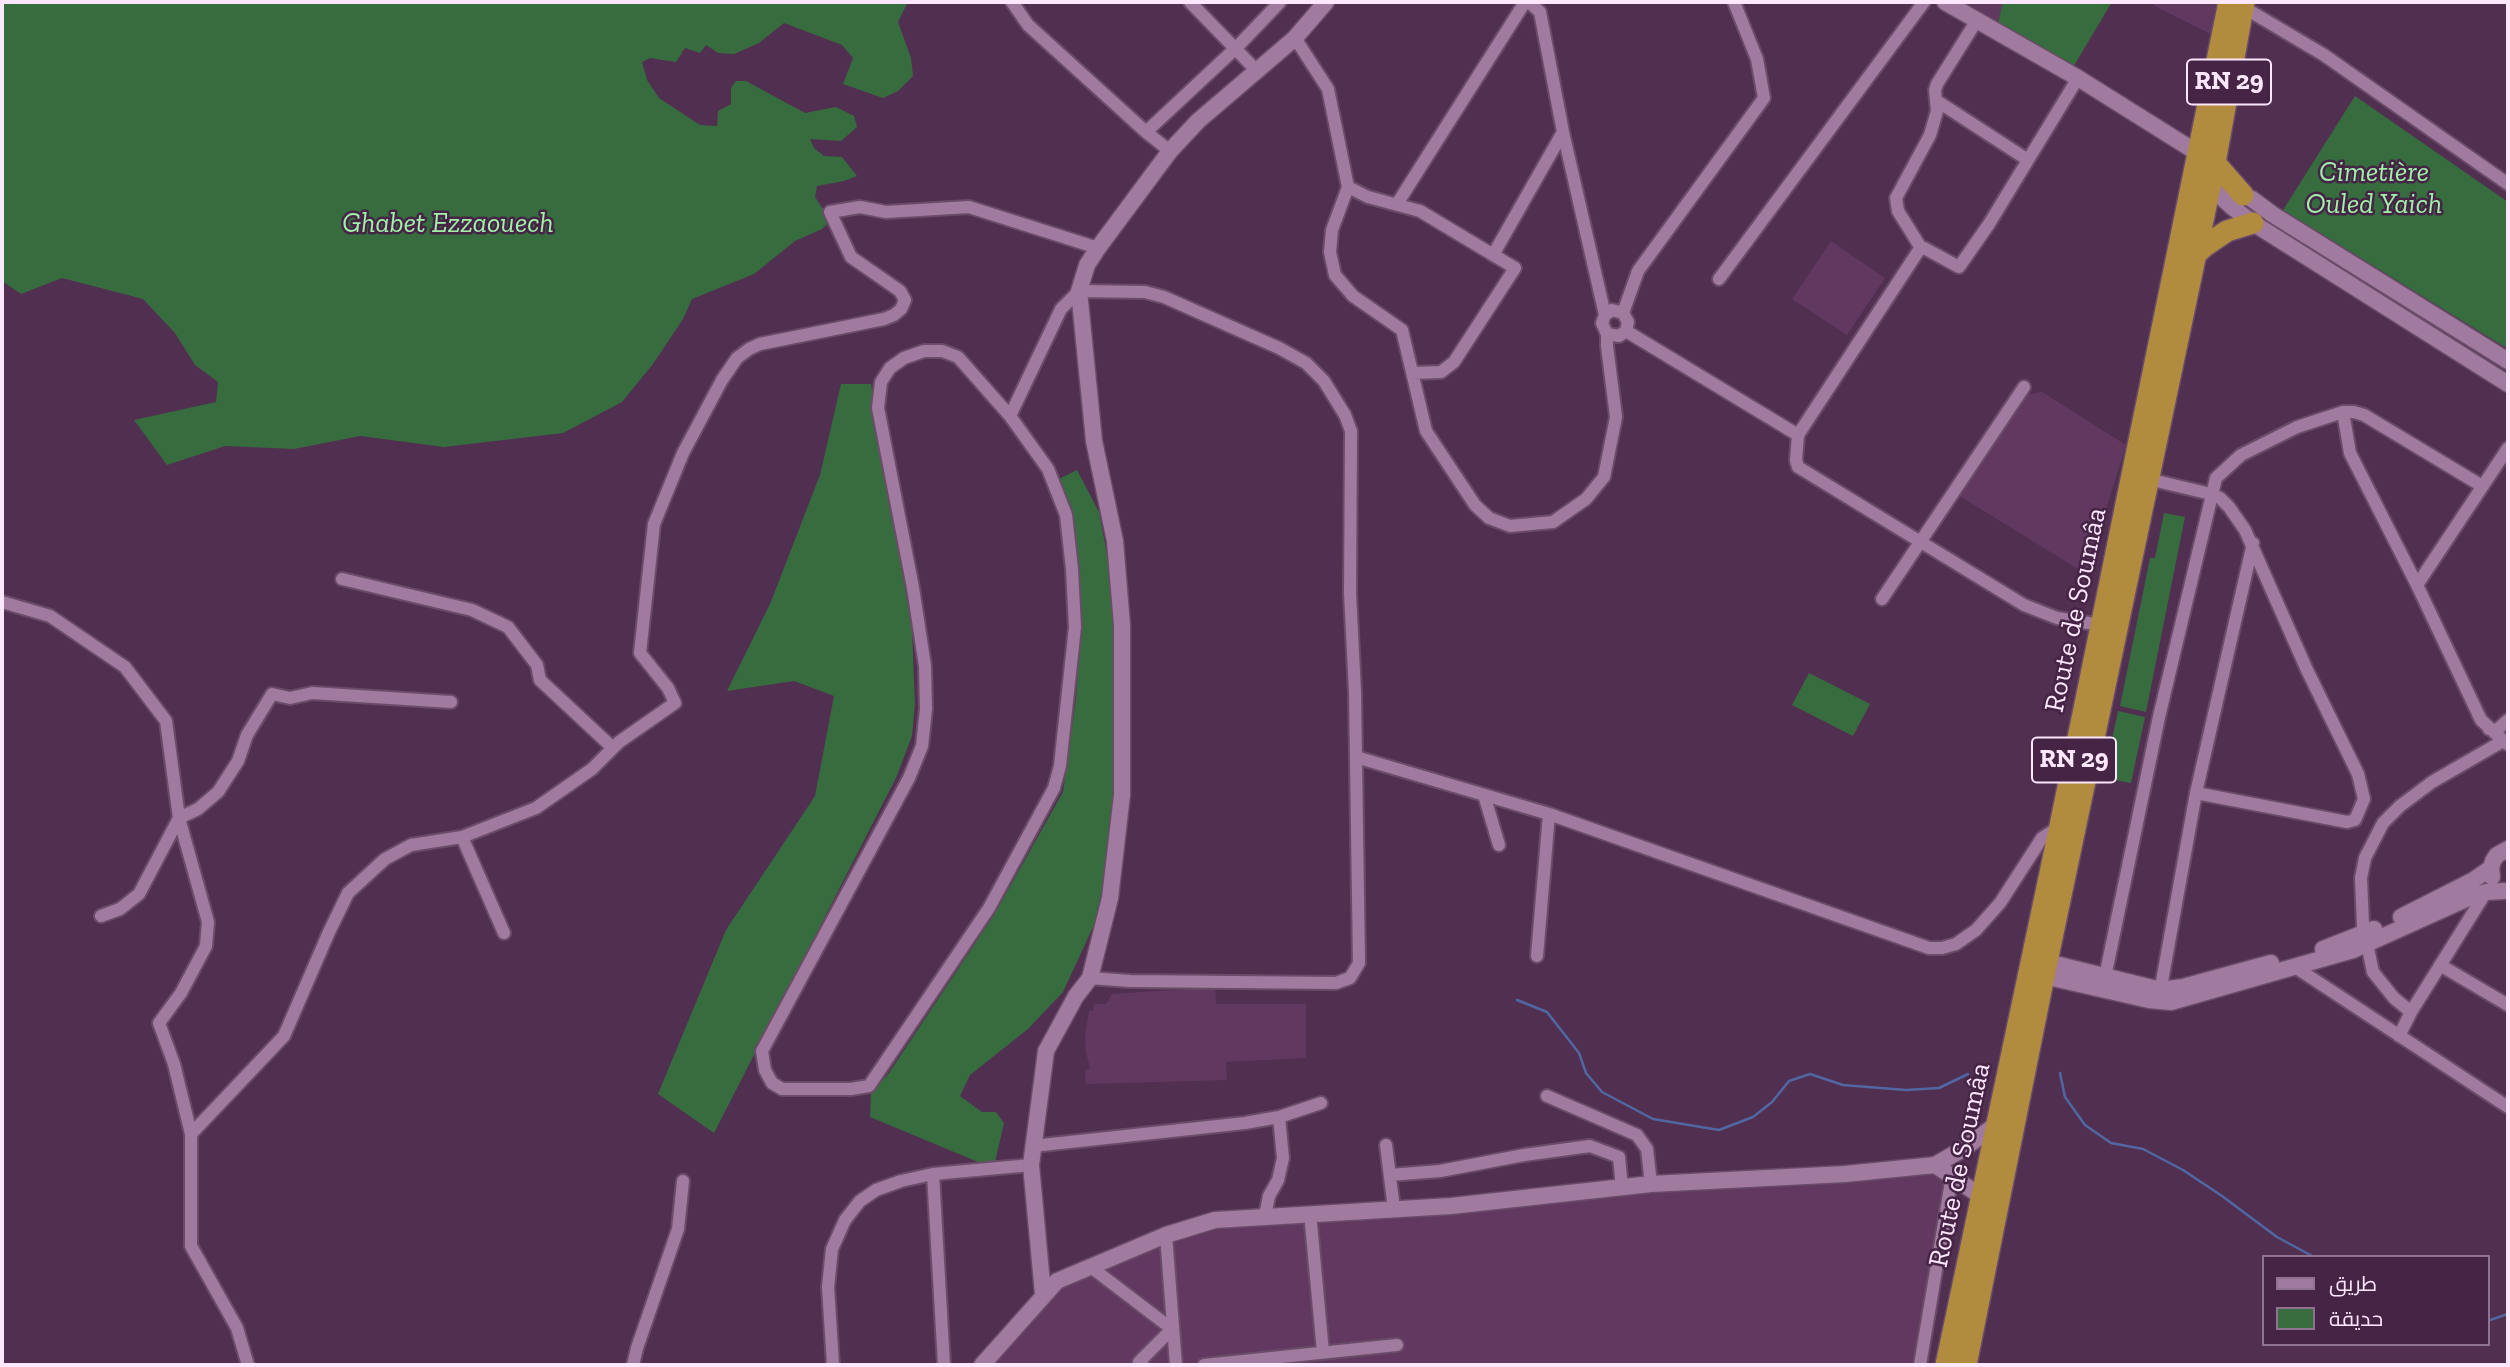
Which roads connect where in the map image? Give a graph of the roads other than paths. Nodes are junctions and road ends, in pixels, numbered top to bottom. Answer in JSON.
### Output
{"nodes":[{"id":1,"x":1012,"y":2,"type":"edge"},
{"id":2,"x":1190,"y":2,"type":"edge"},
{"id":3,"x":1280,"y":2,"type":"edge"},
{"id":4,"x":1325,"y":2,"type":"edge"},
{"id":5,"x":1527,"y":2,"type":"edge"},
{"id":6,"x":1734,"y":2,"type":"edge"},
{"id":7,"x":1924,"y":2,"type":"edge"},
{"id":8,"x":1945,"y":2,"type":"edge"},
{"id":9,"x":2239,"y":4,"type":"edge"},
{"id":10,"x":1977,"y":20,"type":"junction"},
{"id":11,"x":1295,"y":38,"type":"junction"},
{"id":12,"x":1237,"y":47,"type":"junction"},
{"id":13,"x":1257,"y":71,"type":"junction"},
{"id":14,"x":2078,"y":78,"type":"junction"},
{"id":15,"x":1937,"y":101,"type":"junction"},
{"id":16,"x":1146,"y":132,"type":"junction"},
{"id":17,"x":1563,"y":132,"type":"junction"},
{"id":18,"x":1170,"y":151,"type":"junction"},
{"id":19,"x":2028,"y":160,"type":"junction"},
{"id":20,"x":2203,"y":160,"type":"junction"},
{"id":21,"x":2508,"y":184,"type":"edge"},
{"id":22,"x":1348,"y":187,"type":"junction"},
{"id":23,"x":2210,"y":187,"type":"junction"},
{"id":24,"x":2237,"y":202,"type":"junction"},
{"id":25,"x":1397,"y":204,"type":"junction"},
{"id":26,"x":2253,"y":223,"type":"junction"},
{"id":27,"x":1098,"y":248,"type":"junction"},
{"id":28,"x":1922,"y":248,"type":"junction"},
{"id":29,"x":1493,"y":255,"type":"junction"},
{"id":30,"x":2195,"y":255,"type":"junction"},
{"id":31,"x":1718,"y":279,"type":"dead end"},
{"id":32,"x":1079,"y":291,"type":"junction"},
{"id":33,"x":1623,"y":313,"type":"junction"},
{"id":34,"x":1605,"y":315,"type":"junction"},
{"id":35,"x":1626,"y":331,"type":"junction"},
{"id":36,"x":1607,"y":334,"type":"junction"},
{"id":37,"x":2508,"y":361,"type":"edge"},
{"id":38,"x":1413,"y":373,"type":"junction"},
{"id":39,"x":2508,"y":384,"type":"edge"},
{"id":40,"x":2024,"y":387,"type":"dead end"},
{"id":41,"x":2343,"y":412,"type":"junction"},
{"id":42,"x":1010,"y":416,"type":"junction"},
{"id":43,"x":1798,"y":435,"type":"junction"},
{"id":44,"x":2508,"y":448,"type":"edge"},
{"id":45,"x":2148,"y":479,"type":"junction"},
{"id":46,"x":2482,"y":486,"type":"junction"},
{"id":47,"x":2211,"y":494,"type":"junction"},
{"id":48,"x":1919,"y":542,"type":"junction"},
{"id":49,"x":2253,"y":543,"type":"junction"},
{"id":50,"x":342,"y":579,"type":"dead end"},
{"id":51,"x":2417,"y":585,"type":"junction"},
{"id":52,"x":1882,"y":599,"type":"dead end"},
{"id":53,"x":2,"y":602,"type":"edge"},
{"id":54,"x":2110,"y":627,"type":"junction"},
{"id":55,"x":451,"y":702,"type":"dead end"},
{"id":56,"x":2508,"y":720,"type":"edge"},
{"id":57,"x":2489,"y":729,"type":"junction"},
{"id":58,"x":2506,"y":743,"type":"edge"},
{"id":59,"x":613,"y":748,"type":"junction"},
{"id":60,"x":1356,"y":757,"type":"junction"},
{"id":61,"x":2196,"y":793,"type":"junction"},
{"id":62,"x":1484,"y":795,"type":"junction"},
{"id":63,"x":1549,"y":814,"type":"junction"},
{"id":64,"x":179,"y":818,"type":"junction"},
{"id":65,"x":2068,"y":826,"type":"junction"},
{"id":66,"x":462,"y":837,"type":"junction"},
{"id":67,"x":1499,"y":845,"type":"dead end"},
{"id":68,"x":2508,"y":849,"type":"edge"},
{"id":69,"x":2491,"y":868,"type":"junction"},
{"id":70,"x":2506,"y":891,"type":"edge"},
{"id":71,"x":2486,"y":892,"type":"junction"},
{"id":72,"x":100,"y":916,"type":"dead end"},
{"id":73,"x":504,"y":933,"type":"dead end"},
{"id":74,"x":2365,"y":939,"type":"junction"},
{"id":75,"x":1537,"y":956,"type":"dead end"},
{"id":76,"x":2440,"y":965,"type":"junction"},
{"id":77,"x":2295,"y":967,"type":"junction"},
{"id":78,"x":2046,"y":969,"type":"junction"},
{"id":79,"x":2105,"y":977,"type":"junction"},
{"id":80,"x":1090,"y":978,"type":"junction"},
{"id":81,"x":2159,"y":995,"type":"junction"},
{"id":82,"x":2508,"y":1005,"type":"edge"},
{"id":83,"x":2411,"y":1012,"type":"junction"},
{"id":84,"x":2399,"y":1036,"type":"junction"},
{"id":85,"x":1548,"y":1096,"type":"dead end"},
{"id":86,"x":1321,"y":1103,"type":"dead end"},
{"id":87,"x":2507,"y":1104,"type":"edge"},
{"id":88,"x":1279,"y":1116,"type":"junction"},
{"id":89,"x":1997,"y":1124,"type":"junction"},
{"id":90,"x":191,"y":1134,"type":"junction"},
{"id":91,"x":1386,"y":1145,"type":"dead end"},
{"id":92,"x":1033,"y":1146,"type":"junction"},
{"id":93,"x":1031,"y":1164,"type":"junction"},
{"id":94,"x":1935,"y":1165,"type":"junction"},
{"id":95,"x":933,"y":1174,"type":"junction"},
{"id":96,"x":1390,"y":1175,"type":"junction"},
{"id":97,"x":1952,"y":1176,"type":"junction"},
{"id":98,"x":683,"y":1181,"type":"dead end"},
{"id":99,"x":1651,"y":1184,"type":"junction"},
{"id":100,"x":1622,"y":1189,"type":"junction"},
{"id":101,"x":1982,"y":1197,"type":"junction"},
{"id":102,"x":1394,"y":1209,"type":"junction"},
{"id":103,"x":1310,"y":1213,"type":"junction"},
{"id":104,"x":1265,"y":1216,"type":"junction"},
{"id":105,"x":1166,"y":1236,"type":"junction"},
{"id":106,"x":1092,"y":1268,"type":"junction"},
{"id":107,"x":1043,"y":1294,"type":"junction"},
{"id":108,"x":1172,"y":1329,"type":"junction"},
{"id":109,"x":1397,"y":1345,"type":"dead end"},
{"id":110,"x":1323,"y":1352,"type":"junction"},
{"id":111,"x":248,"y":1365,"type":"edge"},
{"id":112,"x":633,"y":1365,"type":"edge"},
{"id":113,"x":833,"y":1365,"type":"edge"},
{"id":114,"x":944,"y":1365,"type":"edge"},
{"id":115,"x":982,"y":1365,"type":"edge"},
{"id":116,"x":1143,"y":1365,"type":"edge"},
{"id":117,"x":1175,"y":1365,"type":"edge"},
{"id":118,"x":1205,"y":1365,"type":"edge"},
{"id":119,"x":1920,"y":1365,"type":"edge"},
{"id":120,"x":1946,"y":1365,"type":"edge"},
{"id":121,"x":1966,"y":1365,"type":"edge"}],
"edges":[{"from":1,"to":16,"type":"street"},
{"from":2,"to":12,"type":"street"},
{"from":3,"to":12,"type":"street"},
{"from":4,"to":11,"type":"street"},
{"from":5,"to":17,"type":"street"},
{"from":5,"to":25,"type":"street"},
{"from":6,"to":33,"type":"street"},
{"from":7,"to":31,"type":"street"},
{"from":8,"to":10,"type":"street"},
{"from":9,"to":20,"type":"highway","number":"RN 29"},
{"from":9,"to":21,"type":"street"},
{"from":10,"to":14,"type":"street"},
{"from":10,"to":15,"type":"street"},
{"from":11,"to":13,"type":"street"},
{"from":11,"to":22,"type":"street"},
{"from":12,"to":13,"type":"street"},
{"from":12,"to":16,"type":"street"},
{"from":13,"to":18,"type":"street"},
{"from":14,"to":19,"type":"street"},
{"from":14,"to":20,"type":"street"},
{"from":15,"to":19,"type":"street"},
{"from":15,"to":28,"type":"street"},
{"from":16,"to":18,"type":"street"},
{"from":17,"to":29,"type":"street"},
{"from":17,"to":34,"type":"street"},
{"from":18,"to":27,"type":"street"},
{"from":19,"to":28,"type":"street"},
{"from":20,"to":23,"type":"highway","name":"Route de Soumâa","number":"RN 29"},
{"from":20,"to":24,"type":"highway"},
{"from":20,"to":54,"type":"highway","name":"Route de Soumâa","number":"RN 29"},
{"from":22,"to":25,"type":"street"},
{"from":22,"to":38,"type":"street"},
{"from":23,"to":24,"type":"street"},
{"from":23,"to":30,"type":"highway","name":"Route de Soumâa","number":"RN 29"},
{"from":24,"to":26,"type":"street"},
{"from":24,"to":37,"type":"street"},
{"from":25,"to":29,"type":"street"},
{"from":26,"to":30,"type":"highway"},
{"from":26,"to":39,"type":"street"},
{"from":27,"to":32,"type":"street"},
{"from":27,"to":59,"type":"street"},
{"from":28,"to":43,"type":"street"},
{"from":29,"to":38,"type":"street"},
{"from":30,"to":45,"type":"highway","name":"Route de Soumâa","number":"RN 29"},
{"from":32,"to":42,"type":"street"},
{"from":32,"to":60,"type":"street"},
{"from":32,"to":80,"type":"street"},
{"from":33,"to":34,"type":"street"},
{"from":33,"to":35,"type":"street"},
{"from":34,"to":36,"type":"street"},
{"from":35,"to":36,"type":"street"},
{"from":35,"to":43,"type":"street"},
{"from":36,"to":38,"type":"street"},
{"from":40,"to":48,"type":"street"},
{"from":41,"to":46,"type":"street"},
{"from":41,"to":47,"type":"street"},
{"from":41,"to":51,"type":"street"},
{"from":42,"to":42,"type":"street"},
{"from":43,"to":48,"type":"street"},
{"from":44,"to":46,"type":"street"},
{"from":45,"to":47,"type":"street"},
{"from":45,"to":54,"type":"highway","name":"Route de Soumâa","number":"RN 29"},
{"from":46,"to":51,"type":"street"},
{"from":47,"to":49,"type":"street"},
{"from":47,"to":79,"type":"street"},
{"from":48,"to":52,"type":"street"},
{"from":48,"to":54,"type":"street"},
{"from":49,"to":61,"type":"street"},
{"from":49,"to":61,"type":"street"},
{"from":50,"to":59,"type":"street"},
{"from":51,"to":57,"type":"street"},
{"from":53,"to":64,"type":"street"},
{"from":54,"to":65,"type":"highway","name":"Route de Soumâa","number":"RN 29"},
{"from":55,"to":64,"type":"street"},
{"from":56,"to":57,"type":"street"},
{"from":57,"to":58,"type":"street"},
{"from":58,"to":74,"type":"street"},
{"from":59,"to":66,"type":"street"},
{"from":60,"to":62,"type":"street"},
{"from":60,"to":80,"type":"street"},
{"from":61,"to":81,"type":"street"},
{"from":62,"to":63,"type":"street"},
{"from":62,"to":67,"type":"street"},
{"from":63,"to":65,"type":"street"},
{"from":63,"to":75,"type":"street"},
{"from":64,"to":72,"type":"street"},
{"from":64,"to":90,"type":"street"},
{"from":65,"to":78,"type":"highway","name":"Route de Soumâa","number":"RN 29"},
{"from":65,"to":89,"type":"highway","name":"Route de Soumâa","number":"RN 29"},
{"from":66,"to":73,"type":"street"},
{"from":66,"to":90,"type":"street"},
{"from":68,"to":69,"type":"street"},
{"from":69,"to":70,"type":"street"},
{"from":69,"to":74,"type":"street"},
{"from":70,"to":71,"type":"street"},
{"from":71,"to":74,"type":"street"},
{"from":71,"to":76,"type":"street"},
{"from":74,"to":77,"type":"street"},
{"from":74,"to":81,"type":"street"},
{"from":74,"to":83,"type":"street"},
{"from":76,"to":82,"type":"street"},
{"from":76,"to":83,"type":"street"},
{"from":77,"to":81,"type":"street"},
{"from":77,"to":84,"type":"street"},
{"from":78,"to":79,"type":"street"},
{"from":78,"to":81,"type":"street"},
{"from":78,"to":121,"type":"highway","name":"Route de Soumâa","number":"RN 29"},
{"from":79,"to":81,"type":"street"},
{"from":80,"to":92,"type":"street"},
{"from":83,"to":84,"type":"street"},
{"from":84,"to":87,"type":"street"},
{"from":85,"to":99,"type":"street"},
{"from":86,"to":88,"type":"street"},
{"from":88,"to":92,"type":"street"},
{"from":88,"to":104,"type":"street"},
{"from":89,"to":94,"type":"street"},
{"from":89,"to":101,"type":"highway","name":"Route de Soumâa","number":"RN 29"},
{"from":90,"to":111,"type":"street"},
{"from":91,"to":96,"type":"street"},
{"from":92,"to":93,"type":"street"},
{"from":93,"to":95,"type":"street"},
{"from":93,"to":107,"type":"street"},
{"from":94,"to":97,"type":"street"},
{"from":94,"to":99,"type":"street"},
{"from":95,"to":113,"type":"street"},
{"from":95,"to":114,"type":"street"},
{"from":96,"to":100,"type":"street"},
{"from":96,"to":102,"type":"street"},
{"from":97,"to":101,"type":"street"},
{"from":97,"to":119,"type":"street"},
{"from":98,"to":112,"type":"street"},
{"from":99,"to":100,"type":"street"},
{"from":100,"to":102,"type":"street"},
{"from":101,"to":120,"type":"highway","name":"Route de Soumâa","number":"RN 29"},
{"from":102,"to":103,"type":"street"},
{"from":103,"to":104,"type":"street"},
{"from":103,"to":110,"type":"street"},
{"from":104,"to":105,"type":"street"},
{"from":105,"to":106,"type":"street"},
{"from":105,"to":108,"type":"street"},
{"from":106,"to":107,"type":"street"},
{"from":106,"to":108,"type":"street"},
{"from":107,"to":115,"type":"street"},
{"from":108,"to":116,"type":"street"},
{"from":108,"to":117,"type":"street"},
{"from":109,"to":110,"type":"street"},
{"from":110,"to":118,"type":"street"}]}
